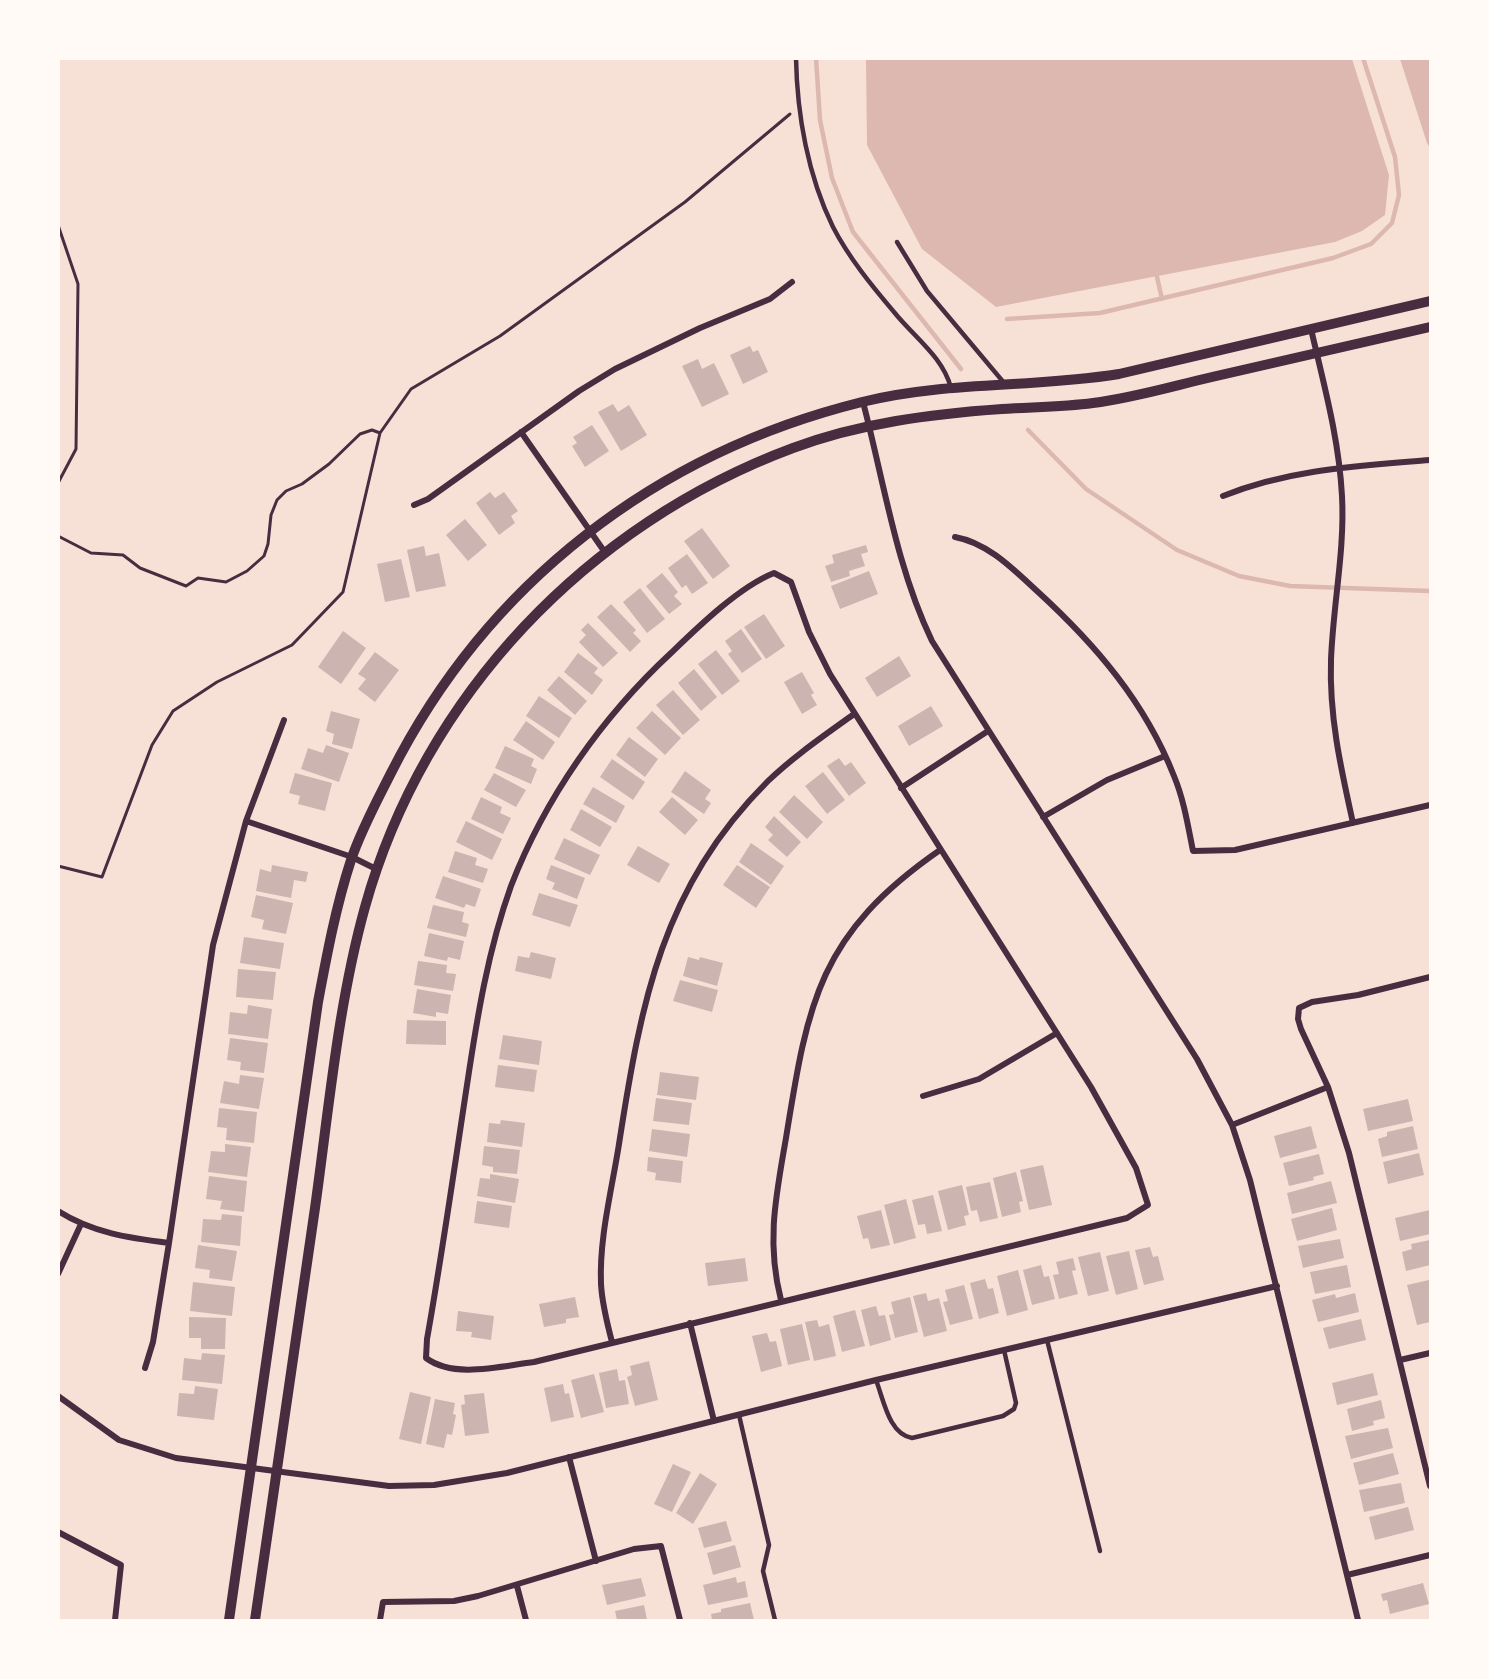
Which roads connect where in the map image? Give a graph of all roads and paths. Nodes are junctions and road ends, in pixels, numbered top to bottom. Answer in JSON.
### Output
{"nodes":[{"id":1,"x":796,"y":58,"type":"edge"},
{"id":2,"x":799,"y":106,"type":"junction"},
{"id":3,"x":58,"y":225,"type":"edge"},
{"id":4,"x":897,"y":242,"type":"dead end"},
{"id":5,"x":792,"y":282,"type":"dead end"},
{"id":6,"x":1431,"y":301,"type":"edge"},
{"id":7,"x":1431,"y":327,"type":"edge"},
{"id":8,"x":1311,"y":329,"type":"junction"},
{"id":9,"x":1317,"y":353,"type":"junction"},
{"id":10,"x":1005,"y":384,"type":"junction"},
{"id":11,"x":951,"y":388,"type":"junction"},
{"id":12,"x":863,"y":402,"type":"junction"},
{"id":13,"x":869,"y":426,"type":"junction"},
{"id":14,"x":521,"y":432,"type":"junction"},
{"id":15,"x":381,"y":433,"type":"junction"},
{"id":16,"x":1431,"y":460,"type":"edge"},
{"id":17,"x":1340,"y":468,"type":"junction"},
{"id":18,"x":58,"y":483,"type":"edge"},
{"id":19,"x":1223,"y":496,"type":"dead end"},
{"id":20,"x":414,"y":505,"type":"dead end"},
{"id":21,"x":590,"y":531,"type":"junction"},
{"id":22,"x":58,"y":536,"type":"edge"},
{"id":23,"x":955,"y":537,"type":"dead end"},
{"id":24,"x":604,"y":551,"type":"junction"},
{"id":25,"x":854,"y":714,"type":"junction"},
{"id":26,"x":284,"y":720,"type":"dead end"},
{"id":27,"x":988,"y":730,"type":"junction"},
{"id":28,"x":1165,"y":756,"type":"junction"},
{"id":29,"x":901,"y":788,"type":"junction"},
{"id":30,"x":1431,"y":805,"type":"edge"},
{"id":31,"x":1043,"y":817,"type":"junction"},
{"id":32,"x":246,"y":821,"type":"junction"},
{"id":33,"x":1353,"y":823,"type":"junction"},
{"id":34,"x":940,"y":850,"type":"junction"},
{"id":35,"x":352,"y":857,"type":"junction"},
{"id":36,"x":58,"y":866,"type":"edge"},
{"id":37,"x":376,"y":869,"type":"junction"},
{"id":38,"x":1431,"y":977,"type":"edge"},
{"id":39,"x":1057,"y":1033,"type":"junction"},
{"id":40,"x":1328,"y":1087,"type":"junction"},
{"id":41,"x":923,"y":1096,"type":"dead end"},
{"id":42,"x":1232,"y":1125,"type":"junction"},
{"id":43,"x":58,"y":1211,"type":"edge"},
{"id":44,"x":81,"y":1224,"type":"junction"},
{"id":45,"x":169,"y":1243,"type":"junction"},
{"id":46,"x":58,"y":1274,"type":"edge"},
{"id":47,"x":1277,"y":1286,"type":"junction"},
{"id":48,"x":781,"y":1300,"type":"junction"},
{"id":49,"x":690,"y":1323,"type":"junction"},
{"id":50,"x":1047,"y":1340,"type":"junction"},
{"id":51,"x":612,"y":1342,"type":"junction"},
{"id":52,"x":1004,"y":1350,"type":"junction"},
{"id":53,"x":1431,"y":1353,"type":"edge"},
{"id":54,"x":1401,"y":1360,"type":"junction"},
{"id":55,"x":145,"y":1368,"type":"dead end"},
{"id":56,"x":876,"y":1380,"type":"junction"},
{"id":57,"x":58,"y":1396,"type":"edge"},
{"id":58,"x":739,"y":1415,"type":"junction"},
{"id":59,"x":714,"y":1421,"type":"junction"},
{"id":60,"x":569,"y":1457,"type":"junction"},
{"id":61,"x":252,"y":1469,"type":"junction"},
{"id":62,"x":277,"y":1471,"type":"junction"},
{"id":63,"x":1431,"y":1486,"type":"edge"},
{"id":64,"x":58,"y":1532,"type":"edge"},
{"id":65,"x":1100,"y":1551,"type":"dead end"},
{"id":66,"x":1431,"y":1555,"type":"edge"},
{"id":67,"x":596,"y":1561,"type":"junction"},
{"id":68,"x":1347,"y":1575,"type":"junction"},
{"id":69,"x":517,"y":1586,"type":"junction"},
{"id":70,"x":115,"y":1620,"type":"edge"},
{"id":71,"x":229,"y":1620,"type":"edge"},
{"id":72,"x":255,"y":1620,"type":"edge"},
{"id":73,"x":380,"y":1620,"type":"edge"},
{"id":74,"x":526,"y":1620,"type":"edge"},
{"id":75,"x":680,"y":1620,"type":"edge"},
{"id":76,"x":775,"y":1620,"type":"edge"},
{"id":77,"x":1358,"y":1620,"type":"edge"}],
"edges":[{"from":1,"to":2,"type":"lane"},
{"from":2,"to":11,"type":"lane"},
{"from":2,"to":15,"type":"path"},
{"from":3,"to":18,"type":"path"},
{"from":4,"to":10,"type":"lane"},
{"from":5,"to":14,"type":"street"},
{"from":6,"to":8,"type":"street"},
{"from":7,"to":9,"type":"street"},
{"from":8,"to":9,"type":"street"},
{"from":8,"to":10,"type":"street"},
{"from":9,"to":13,"type":"street"},
{"from":9,"to":17,"type":"street"},
{"from":10,"to":11,"type":"street"},
{"from":11,"to":12,"type":"street"},
{"from":12,"to":13,"type":"street"},
{"from":12,"to":21,"type":"street"},
{"from":13,"to":24,"type":"street"},
{"from":13,"to":27,"type":"street"},
{"from":14,"to":20,"type":"street"},
{"from":14,"to":21,"type":"street"},
{"from":15,"to":22,"type":"path"},
{"from":15,"to":36,"type":"path"},
{"from":16,"to":17,"type":"street"},
{"from":17,"to":19,"type":"street"},
{"from":17,"to":33,"type":"street"},
{"from":21,"to":24,"type":"street"},
{"from":21,"to":35,"type":"street"},
{"from":23,"to":28,"type":"street"},
{"from":24,"to":37,"type":"street"},
{"from":25,"to":29,"type":"street"},
{"from":25,"to":51,"type":"street"},
{"from":25,"to":51,"type":"street"},
{"from":26,"to":32,"type":"street"},
{"from":27,"to":29,"type":"street"},
{"from":27,"to":31,"type":"street"},
{"from":28,"to":31,"type":"street"},
{"from":28,"to":33,"type":"street"},
{"from":29,"to":34,"type":"street"},
{"from":30,"to":33,"type":"street"},
{"from":31,"to":42,"type":"street"},
{"from":32,"to":35,"type":"street"},
{"from":32,"to":45,"type":"street"},
{"from":34,"to":39,"type":"street"},
{"from":34,"to":48,"type":"street"},
{"from":35,"to":37,"type":"street"},
{"from":35,"to":61,"type":"street"},
{"from":37,"to":62,"type":"street"},
{"from":38,"to":40,"type":"street"},
{"from":39,"to":41,"type":"street"},
{"from":39,"to":48,"type":"street"},
{"from":40,"to":42,"type":"street"},
{"from":40,"to":54,"type":"street"},
{"from":42,"to":47,"type":"street"},
{"from":43,"to":44,"type":"street"},
{"from":44,"to":45,"type":"street"},
{"from":44,"to":46,"type":"street"},
{"from":45,"to":55,"type":"street"},
{"from":47,"to":50,"type":"street"},
{"from":47,"to":68,"type":"street"},
{"from":48,"to":49,"type":"street"},
{"from":49,"to":51,"type":"street"},
{"from":49,"to":59,"type":"street"},
{"from":50,"to":52,"type":"street"},
{"from":50,"to":65,"type":"lane"},
{"from":52,"to":56,"type":"street"},
{"from":52,"to":56,"type":"lane"},
{"from":53,"to":54,"type":"street"},
{"from":54,"to":63,"type":"street"},
{"from":56,"to":58,"type":"street"},
{"from":57,"to":61,"type":"street"},
{"from":58,"to":59,"type":"street"},
{"from":58,"to":76,"type":"lane"},
{"from":59,"to":60,"type":"street"},
{"from":60,"to":62,"type":"street"},
{"from":60,"to":67,"type":"street"},
{"from":61,"to":62,"type":"street"},
{"from":61,"to":71,"type":"street"},
{"from":62,"to":72,"type":"street"},
{"from":64,"to":70,"type":"street"},
{"from":66,"to":68,"type":"street"},
{"from":67,"to":69,"type":"street"},
{"from":67,"to":75,"type":"street"},
{"from":68,"to":77,"type":"street"},
{"from":69,"to":73,"type":"street"},
{"from":69,"to":74,"type":"street"}]}
